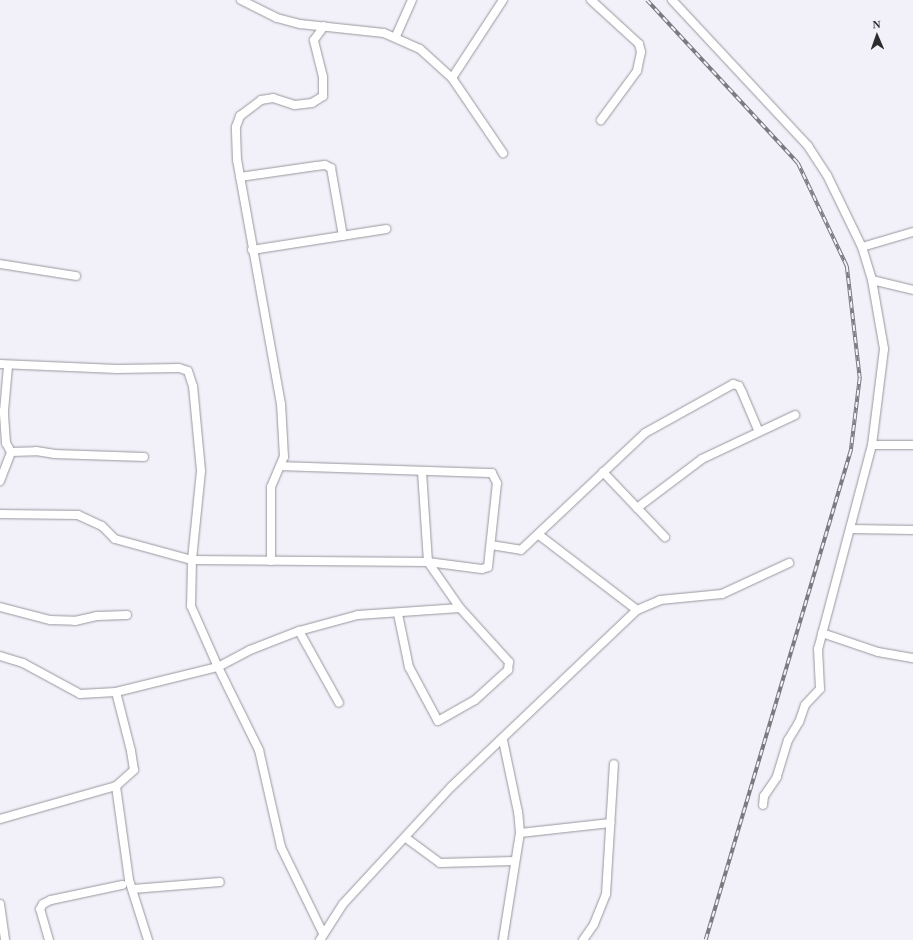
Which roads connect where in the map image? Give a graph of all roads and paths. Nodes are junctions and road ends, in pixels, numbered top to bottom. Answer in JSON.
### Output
{"nodes":[{"id":1,"x":241,"y":0,"type":"edge"},
{"id":2,"x":412,"y":0,"type":"edge"},
{"id":3,"x":503,"y":0,"type":"edge"},
{"id":4,"x":591,"y":0,"type":"edge"},
{"id":5,"x":672,"y":0,"type":"edge"},
{"id":6,"x":324,"y":26,"type":"junction"},
{"id":7,"x":396,"y":36,"type":"junction"},
{"id":8,"x":452,"y":78,"type":"junction"},
{"id":9,"x":601,"y":120,"type":"dead end"},
{"id":10,"x":503,"y":153,"type":"dead end"},
{"id":11,"x":240,"y":177,"type":"junction"},
{"id":12,"x":386,"y":229,"type":"dead end"},
{"id":13,"x":913,"y":232,"type":"edge"},
{"id":14,"x":343,"y":236,"type":"junction"},
{"id":15,"x":862,"y":248,"type":"junction"},
{"id":16,"x":252,"y":250,"type":"junction"},
{"id":17,"x":0,"y":264,"type":"edge"},
{"id":18,"x":76,"y":276,"type":"dead end"},
{"id":19,"x":872,"y":280,"type":"junction"},
{"id":20,"x":913,"y":290,"type":"edge"},
{"id":21,"x":4,"y":365,"type":"edge"},
{"id":22,"x":795,"y":415,"type":"dead end"},
{"id":23,"x":759,"y":432,"type":"junction"},
{"id":24,"x":872,"y":445,"type":"junction"},
{"id":25,"x":913,"y":445,"type":"edge"},
{"id":26,"x":11,"y":452,"type":"junction"},
{"id":27,"x":144,"y":457,"type":"dead end"},
{"id":28,"x":282,"y":466,"type":"junction"},
{"id":29,"x":422,"y":471,"type":"junction"},
{"id":30,"x":603,"y":472,"type":"junction"},
{"id":31,"x":0,"y":481,"type":"edge"},
{"id":32,"x":637,"y":508,"type":"junction"},
{"id":33,"x":0,"y":514,"type":"edge"},
{"id":34,"x":850,"y":529,"type":"junction"},
{"id":35,"x":913,"y":530,"type":"edge"},
{"id":36,"x":539,"y":535,"type":"junction"},
{"id":37,"x":665,"y":538,"type":"dead end"},
{"id":38,"x":491,"y":545,"type":"junction"},
{"id":39,"x":192,"y":560,"type":"junction"},
{"id":40,"x":271,"y":561,"type":"junction"},
{"id":41,"x":428,"y":562,"type":"junction"},
{"id":42,"x":789,"y":563,"type":"dead end"},
{"id":43,"x":0,"y":607,"type":"edge"},
{"id":44,"x":460,"y":608,"type":"junction"},
{"id":45,"x":637,"y":610,"type":"junction"},
{"id":46,"x":398,"y":614,"type":"junction"},
{"id":47,"x":127,"y":615,"type":"dead end"},
{"id":48,"x":299,"y":630,"type":"junction"},
{"id":49,"x":822,"y":633,"type":"junction"},
{"id":50,"x":0,"y":656,"type":"edge"},
{"id":51,"x":913,"y":658,"type":"edge"},
{"id":52,"x":218,"y":667,"type":"junction"},
{"id":53,"x":116,"y":692,"type":"junction"},
{"id":54,"x":338,"y":703,"type":"dead end"},
{"id":55,"x":503,"y":740,"type":"junction"},
{"id":56,"x":614,"y":764,"type":"dead end"},
{"id":57,"x":116,"y":786,"type":"junction"},
{"id":58,"x":763,"y":805,"type":"dead end"},
{"id":59,"x":0,"y":819,"type":"edge"},
{"id":60,"x":610,"y":823,"type":"junction"},
{"id":61,"x":520,"y":833,"type":"junction"},
{"id":62,"x":406,"y":838,"type":"junction"},
{"id":63,"x":514,"y":861,"type":"junction"},
{"id":64,"x":220,"y":882,"type":"dead end"},
{"id":65,"x":122,"y":885,"type":"dead end"},
{"id":66,"x":133,"y":889,"type":"junction"},
{"id":67,"x":0,"y":904,"type":"edge"},
{"id":68,"x":321,"y":936,"type":"edge"},
{"id":69,"x":5,"y":940,"type":"edge"},
{"id":70,"x":49,"y":940,"type":"edge"},
{"id":71,"x":148,"y":940,"type":"edge"},
{"id":72,"x":503,"y":940,"type":"edge"},
{"id":73,"x":583,"y":940,"type":"edge"}],
"edges":[{"from":1,"to":6,"type":"street"},
{"from":2,"to":7,"type":"street"},
{"from":3,"to":8,"type":"street"},
{"from":4,"to":9,"type":"street"},
{"from":5,"to":15,"type":"street"},
{"from":6,"to":7,"type":"street"},
{"from":6,"to":11,"type":"street"},
{"from":7,"to":8,"type":"street"},
{"from":8,"to":10,"type":"street"},
{"from":11,"to":14,"type":"street"},
{"from":11,"to":16,"type":"street"},
{"from":12,"to":14,"type":"street"},
{"from":13,"to":15,"type":"street"},
{"from":14,"to":16,"type":"street"},
{"from":15,"to":19,"type":"street"},
{"from":16,"to":28,"type":"street"},
{"from":17,"to":18,"type":"street"},
{"from":19,"to":20,"type":"street"},
{"from":19,"to":24,"type":"street"},
{"from":21,"to":26,"type":"street"},
{"from":21,"to":39,"type":"street"},
{"from":22,"to":23,"type":"street"},
{"from":23,"to":30,"type":"street"},
{"from":23,"to":32,"type":"street"},
{"from":24,"to":25,"type":"street"},
{"from":24,"to":34,"type":"street"},
{"from":26,"to":27,"type":"street"},
{"from":26,"to":31,"type":"street"},
{"from":28,"to":29,"type":"street"},
{"from":28,"to":40,"type":"street"},
{"from":29,"to":38,"type":"street"},
{"from":29,"to":41,"type":"street"},
{"from":30,"to":32,"type":"street"},
{"from":30,"to":36,"type":"street"},
{"from":32,"to":37,"type":"street"},
{"from":33,"to":39,"type":"street"},
{"from":34,"to":35,"type":"street"},
{"from":34,"to":49,"type":"street"},
{"from":36,"to":38,"type":"street"},
{"from":36,"to":45,"type":"street"},
{"from":38,"to":41,"type":"street"},
{"from":39,"to":40,"type":"street"},
{"from":39,"to":52,"type":"street"},
{"from":40,"to":41,"type":"street"},
{"from":41,"to":44,"type":"street"},
{"from":42,"to":45,"type":"street"},
{"from":43,"to":47,"type":"street"},
{"from":44,"to":46,"type":"street"},
{"from":44,"to":46,"type":"street"},
{"from":45,"to":55,"type":"street"},
{"from":46,"to":48,"type":"street"},
{"from":48,"to":52,"type":"street"},
{"from":48,"to":54,"type":"street"},
{"from":49,"to":51,"type":"street"},
{"from":49,"to":58,"type":"street"},
{"from":50,"to":53,"type":"street"},
{"from":52,"to":53,"type":"street"},
{"from":52,"to":68,"type":"street"},
{"from":53,"to":57,"type":"street"},
{"from":55,"to":61,"type":"street"},
{"from":55,"to":62,"type":"street"},
{"from":56,"to":60,"type":"street"},
{"from":57,"to":59,"type":"street"},
{"from":57,"to":66,"type":"street"},
{"from":60,"to":61,"type":"street"},
{"from":60,"to":73,"type":"street"},
{"from":61,"to":63,"type":"street"},
{"from":62,"to":63,"type":"street"},
{"from":62,"to":68,"type":"street"},
{"from":63,"to":72,"type":"street"},
{"from":64,"to":66,"type":"street"},
{"from":65,"to":70,"type":"street"},
{"from":66,"to":71,"type":"street"},
{"from":67,"to":69,"type":"street"}]}
